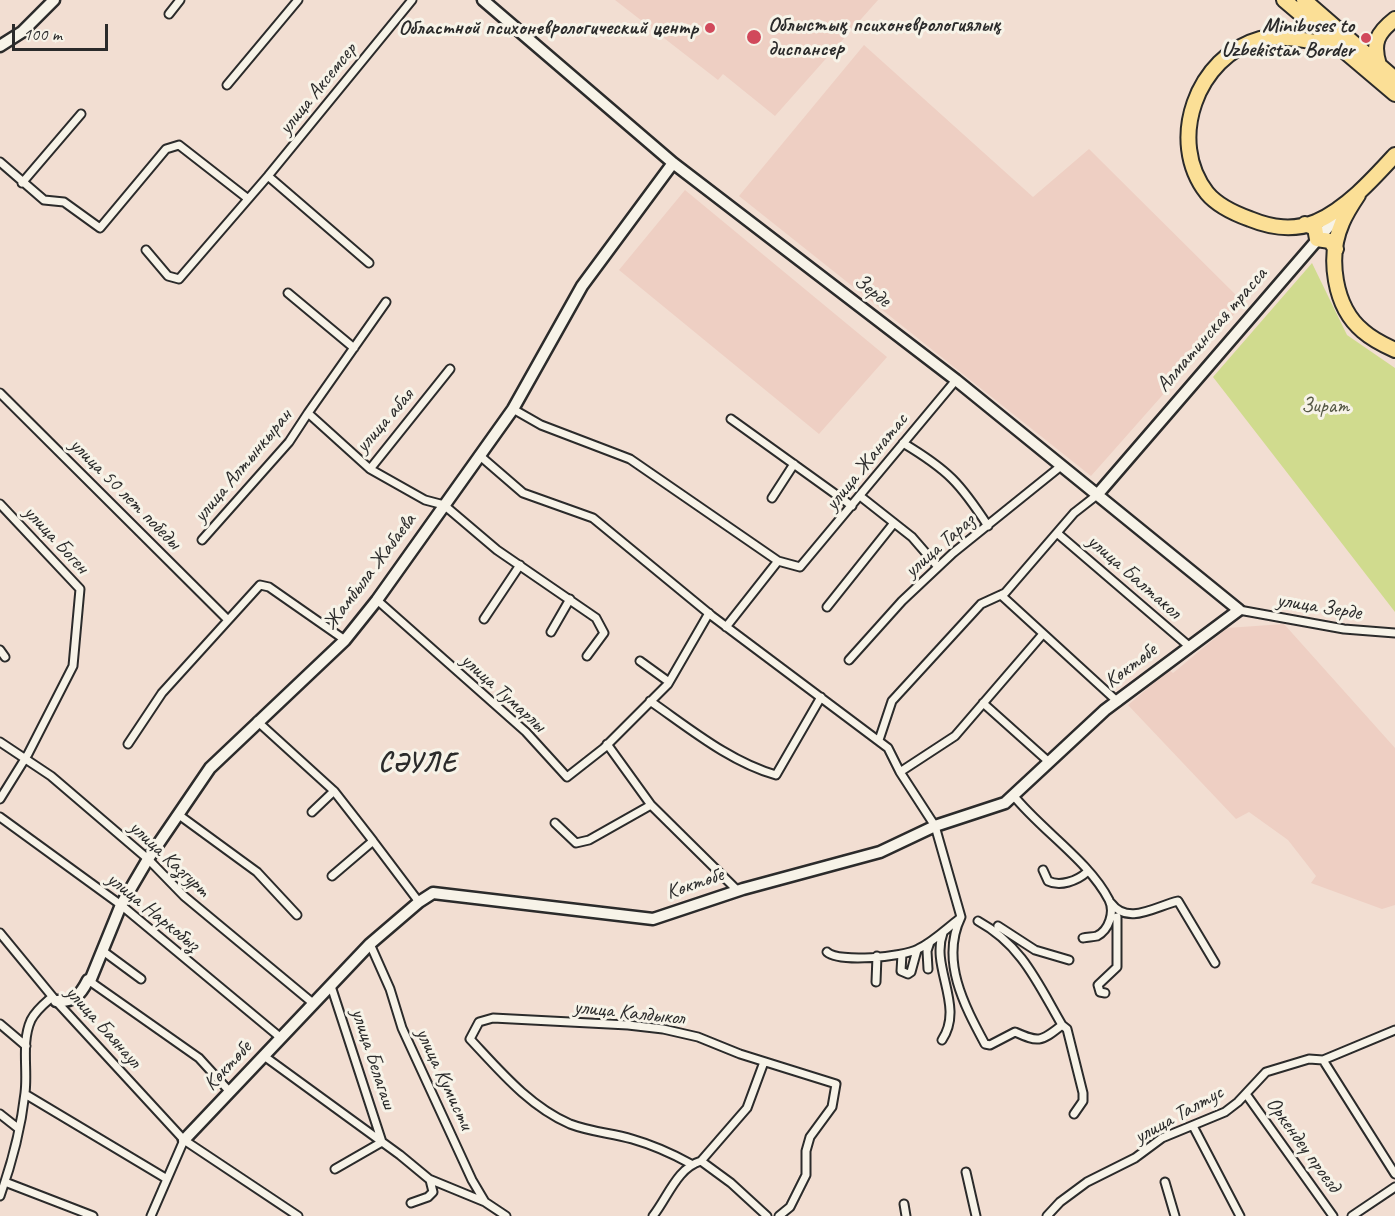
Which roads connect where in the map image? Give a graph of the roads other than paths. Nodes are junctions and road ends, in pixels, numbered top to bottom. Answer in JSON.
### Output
{"nodes":[{"id":1,"x":54,"y":0,"type":"edge"},
{"id":2,"x":180,"y":0,"type":"edge"},
{"id":3,"x":298,"y":0,"type":"edge"},
{"id":4,"x":412,"y":0,"type":"edge"},
{"id":5,"x":483,"y":0,"type":"edge"},
{"id":6,"x":1284,"y":0,"type":"edge"},
{"id":7,"x":1304,"y":0,"type":"edge"},
{"id":8,"x":169,"y":14,"type":"dead end"},
{"id":9,"x":1395,"y":19,"type":"edge"},
{"id":10,"x":0,"y":46,"type":"edge"},
{"id":11,"x":1340,"y":48,"type":"junction"},
{"id":12,"x":1384,"y":73,"type":"edge"},
{"id":13,"x":227,"y":84,"type":"dead end"},
{"id":14,"x":1395,"y":94,"type":"edge"},
{"id":15,"x":81,"y":114,"type":"dead end"},
{"id":16,"x":1394,"y":155,"type":"edge"},
{"id":17,"x":0,"y":162,"type":"edge"},
{"id":18,"x":673,"y":163,"type":"junction"},
{"id":19,"x":268,"y":176,"type":"junction"},
{"id":20,"x":22,"y":183,"type":"junction"},
{"id":21,"x":1359,"y":192,"type":"junction"},
{"id":22,"x":247,"y":198,"type":"junction"},
{"id":23,"x":1305,"y":224,"type":"junction"},
{"id":24,"x":1317,"y":239,"type":"junction"},
{"id":25,"x":1336,"y":249,"type":"junction"},
{"id":26,"x":146,"y":250,"type":"dead end"},
{"id":27,"x":369,"y":263,"type":"dead end"},
{"id":28,"x":288,"y":293,"type":"dead end"},
{"id":29,"x":386,"y":302,"type":"dead end"},
{"id":30,"x":354,"y":348,"type":"junction"},
{"id":31,"x":1395,"y":351,"type":"edge"},
{"id":32,"x":450,"y":369,"type":"dead end"},
{"id":33,"x":956,"y":380,"type":"junction"},
{"id":34,"x":0,"y":393,"type":"edge"},
{"id":35,"x":513,"y":409,"type":"junction"},
{"id":36,"x":308,"y":413,"type":"junction"},
{"id":37,"x":730,"y":419,"type":"dead end"},
{"id":38,"x":903,"y":443,"type":"junction"},
{"id":39,"x":479,"y":455,"type":"junction"},
{"id":40,"x":794,"y":464,"type":"junction"},
{"id":41,"x":1061,"y":466,"type":"junction"},
{"id":42,"x":370,"y":469,"type":"junction"},
{"id":43,"x":1097,"y":495,"type":"junction"},
{"id":44,"x":860,"y":496,"type":"junction"},
{"id":45,"x":772,"y":498,"type":"dead end"},
{"id":46,"x":0,"y":504,"type":"edge"},
{"id":47,"x":444,"y":505,"type":"junction"},
{"id":48,"x":852,"y":506,"type":"junction"},
{"id":49,"x":894,"y":523,"type":"junction"},
{"id":50,"x":988,"y":526,"type":"junction"},
{"id":51,"x":1057,"y":533,"type":"junction"},
{"id":52,"x":202,"y":540,"type":"dead end"},
{"id":53,"x":778,"y":561,"type":"junction"},
{"id":54,"x":520,"y":565,"type":"junction"},
{"id":55,"x":938,"y":567,"type":"junction"},
{"id":56,"x":1001,"y":595,"type":"junction"},
{"id":57,"x":570,"y":599,"type":"junction"},
{"id":58,"x":377,"y":600,"type":"junction"},
{"id":59,"x":827,"y":607,"type":"dead end"},
{"id":60,"x":1239,"y":610,"type":"junction"},
{"id":61,"x":709,"y":614,"type":"junction"},
{"id":62,"x":227,"y":619,"type":"junction"},
{"id":63,"x":484,"y":620,"type":"dead end"},
{"id":64,"x":726,"y":627,"type":"junction"},
{"id":65,"x":551,"y":632,"type":"dead end"},
{"id":66,"x":1395,"y":633,"type":"edge"},
{"id":67,"x":1042,"y":635,"type":"junction"},
{"id":68,"x":345,"y":640,"type":"junction"},
{"id":69,"x":1190,"y":647,"type":"junction"},
{"id":70,"x":0,"y":650,"type":"edge"},
{"id":71,"x":587,"y":656,"type":"dead end"},
{"id":72,"x":5,"y":657,"type":"dead end"},
{"id":73,"x":849,"y":660,"type":"dead end"},
{"id":74,"x":640,"y":661,"type":"dead end"},
{"id":75,"x":669,"y":682,"type":"junction"},
{"id":76,"x":821,"y":697,"type":"junction"},
{"id":77,"x":650,"y":701,"type":"junction"},
{"id":78,"x":1118,"y":702,"type":"junction"},
{"id":79,"x":983,"y":703,"type":"junction"},
{"id":80,"x":257,"y":721,"type":"junction"},
{"id":81,"x":879,"y":740,"type":"junction"},
{"id":82,"x":0,"y":742,"type":"edge"},
{"id":83,"x":128,"y":744,"type":"dead end"},
{"id":84,"x":608,"y":744,"type":"junction"},
{"id":85,"x":24,"y":759,"type":"junction"},
{"id":86,"x":1049,"y":762,"type":"junction"},
{"id":87,"x":900,"y":772,"type":"junction"},
{"id":88,"x":334,"y":791,"type":"junction"},
{"id":89,"x":1013,"y":795,"type":"junction"},
{"id":90,"x":0,"y":799,"type":"edge"},
{"id":91,"x":651,"y":805,"type":"junction"},
{"id":92,"x":312,"y":812,"type":"dead end"},
{"id":93,"x":179,"y":815,"type":"junction"},
{"id":94,"x":0,"y":817,"type":"edge"},
{"id":95,"x":555,"y":823,"type":"dead end"},
{"id":96,"x":935,"y":826,"type":"junction"},
{"id":97,"x":372,"y":841,"type":"junction"},
{"id":98,"x":147,"y":859,"type":"junction"},
{"id":99,"x":1043,"y":870,"type":"dead end"},
{"id":100,"x":1087,"y":872,"type":"junction"},
{"id":101,"x":332,"y":876,"type":"dead end"},
{"id":102,"x":738,"y":891,"type":"junction"},
{"id":103,"x":1109,"y":901,"type":"junction"},
{"id":104,"x":419,"y":902,"type":"junction"},
{"id":105,"x":121,"y":905,"type":"junction"},
{"id":106,"x":297,"y":915,"type":"dead end"},
{"id":107,"x":961,"y":917,"type":"junction"},
{"id":108,"x":1117,"y":917,"type":"dead end"},
{"id":109,"x":978,"y":921,"type":"dead end"},
{"id":110,"x":998,"y":926,"type":"dead end"},
{"id":111,"x":944,"y":930,"type":"junction"},
{"id":112,"x":0,"y":933,"type":"edge"},
{"id":113,"x":1083,"y":938,"type":"dead end"},
{"id":114,"x":930,"y":942,"type":"junction"},
{"id":115,"x":370,"y":944,"type":"junction"},
{"id":116,"x":916,"y":950,"type":"junction"},
{"id":117,"x":103,"y":951,"type":"junction"},
{"id":118,"x":827,"y":952,"type":"dead end"},
{"id":119,"x":902,"y":954,"type":"junction"},
{"id":120,"x":877,"y":956,"type":"junction"},
{"id":121,"x":1069,"y":960,"type":"dead end"},
{"id":122,"x":1215,"y":963,"type":"dead end"},
{"id":123,"x":928,"y":969,"type":"dead end"},
{"id":124,"x":141,"y":979,"type":"dead end"},
{"id":125,"x":88,"y":980,"type":"junction"},
{"id":126,"x":876,"y":982,"type":"dead end"},
{"id":127,"x":331,"y":986,"type":"junction"},
{"id":128,"x":1106,"y":993,"type":"dead end"},
{"id":129,"x":54,"y":999,"type":"junction"},
{"id":130,"x":314,"y":1004,"type":"junction"},
{"id":131,"x":0,"y":1024,"type":"edge"},
{"id":132,"x":1062,"y":1025,"type":"junction"},
{"id":133,"x":1395,"y":1030,"type":"edge"},
{"id":134,"x":281,"y":1038,"type":"junction"},
{"id":135,"x":942,"y":1040,"type":"dead end"},
{"id":136,"x":26,"y":1046,"type":"junction"},
{"id":137,"x":264,"y":1056,"type":"junction"},
{"id":138,"x":1323,"y":1060,"type":"junction"},
{"id":139,"x":764,"y":1062,"type":"junction"},
{"id":140,"x":230,"y":1092,"type":"junction"},
{"id":141,"x":25,"y":1094,"type":"junction"},
{"id":142,"x":1246,"y":1094,"type":"junction"},
{"id":143,"x":0,"y":1114,"type":"edge"},
{"id":144,"x":1074,"y":1114,"type":"dead end"},
{"id":145,"x":1193,"y":1126,"type":"junction"},
{"id":146,"x":20,"y":1129,"type":"junction"},
{"id":147,"x":184,"y":1140,"type":"junction"},
{"id":148,"x":382,"y":1142,"type":"junction"},
{"id":149,"x":1395,"y":1157,"type":"edge"},
{"id":150,"x":700,"y":1161,"type":"junction"},
{"id":151,"x":1387,"y":1162,"type":"junction"},
{"id":152,"x":691,"y":1164,"type":"junction"},
{"id":153,"x":334,"y":1169,"type":"dead end"},
{"id":154,"x":966,"y":1172,"type":"dead end"},
{"id":155,"x":1395,"y":1174,"type":"edge"},
{"id":156,"x":167,"y":1179,"type":"junction"},
{"id":157,"x":430,"y":1180,"type":"junction"},
{"id":158,"x":5,"y":1182,"type":"junction"},
{"id":159,"x":1165,"y":1182,"type":"dead end"},
{"id":160,"x":1395,"y":1186,"type":"edge"},
{"id":161,"x":0,"y":1196,"type":"edge"},
{"id":162,"x":485,"y":1202,"type":"junction"},
{"id":163,"x":411,"y":1203,"type":"dead end"},
{"id":164,"x":904,"y":1204,"type":"dead end"},
{"id":165,"x":1047,"y":1215,"type":"edge"},
{"id":166,"x":93,"y":1216,"type":"edge"},
{"id":167,"x":152,"y":1216,"type":"edge"},
{"id":168,"x":297,"y":1216,"type":"edge"},
{"id":169,"x":506,"y":1216,"type":"edge"},
{"id":170,"x":653,"y":1216,"type":"edge"},
{"id":171,"x":767,"y":1216,"type":"edge"},
{"id":172,"x":780,"y":1216,"type":"edge"},
{"id":173,"x":906,"y":1216,"type":"edge"},
{"id":174,"x":976,"y":1216,"type":"edge"},
{"id":175,"x":1175,"y":1216,"type":"edge"},
{"id":176,"x":1240,"y":1216,"type":"edge"},
{"id":177,"x":1333,"y":1216,"type":"edge"},
{"id":178,"x":1352,"y":1216,"type":"edge"}],
"edges":[{"from":1,"to":10,"type":"street"},
{"from":2,"to":8,"type":"street"},
{"from":3,"to":13,"type":"street"},
{"from":4,"to":19,"type":"street","name":"улица Аксемсер"},
{"from":5,"to":18,"type":"street","name":"Зерде"},
{"from":6,"to":11,"type":"highway"},
{"from":7,"to":12,"type":"highway"},
{"from":9,"to":12,"type":"highway"},
{"from":11,"to":12,"type":"highway"},
{"from":11,"to":23,"type":"highway"},
{"from":12,"to":14,"type":"highway"},
{"from":15,"to":20,"type":"street"},
{"from":16,"to":21,"type":"highway"},
{"from":17,"to":20,"type":"street"},
{"from":18,"to":33,"type":"street","name":"Зерде"},
{"from":18,"to":35,"type":"street","name":"Жамбыла Жабаева"},
{"from":19,"to":22,"type":"street","name":"улица Аксемсер"},
{"from":19,"to":27,"type":"street"},
{"from":20,"to":22,"type":"street"},
{"from":21,"to":23,"type":"highway"},
{"from":21,"to":24,"type":"street","name":"Алматинская трасса"},
{"from":21,"to":25,"type":"highway"},
{"from":22,"to":26,"type":"street","name":"улица Аксемсер"},
{"from":23,"to":24,"type":"highway"},
{"from":24,"to":25,"type":"highway"},
{"from":24,"to":43,"type":"street","name":"Алматинская трасса"},
{"from":25,"to":31,"type":"highway"},
{"from":28,"to":30,"type":"street"},
{"from":29,"to":30,"type":"street"},
{"from":30,"to":36,"type":"street"},
{"from":32,"to":42,"type":"street","name":"улица абая"},
{"from":33,"to":38,"type":"street","name":"улица Жанатас"},
{"from":33,"to":41,"type":"street","name":"Зерде"},
{"from":34,"to":62,"type":"street","name":"улица 50 лет победы"},
{"from":35,"to":39,"type":"street","name":"Жамбыла Жабаева"},
{"from":35,"to":53,"type":"street"},
{"from":36,"to":42,"type":"street","name":"улица абая"},
{"from":36,"to":52,"type":"street","name":"улица Алтынкыран"},
{"from":37,"to":40,"type":"street"},
{"from":38,"to":44,"type":"street","name":"улица Жанатас"},
{"from":38,"to":50,"type":"street"},
{"from":39,"to":47,"type":"street","name":"Жамбыла Жабаева"},
{"from":39,"to":61,"type":"street"},
{"from":40,"to":45,"type":"street"},
{"from":40,"to":48,"type":"street"},
{"from":41,"to":43,"type":"street","name":"Зерде"},
{"from":41,"to":50,"type":"street","name":"улица Тараз"},
{"from":42,"to":47,"type":"street"},
{"from":43,"to":51,"type":"street"},
{"from":43,"to":60,"type":"street","name":"Зерде"},
{"from":44,"to":48,"type":"street","name":"улица Жанатас"},
{"from":44,"to":49,"type":"street"},
{"from":46,"to":85,"type":"street","name":"улица Боген"},
{"from":47,"to":54,"type":"street"},
{"from":47,"to":58,"type":"street","name":"Жамбыла Жабаева"},
{"from":48,"to":53,"type":"street","name":"улица Жанатас"},
{"from":49,"to":55,"type":"street"},
{"from":49,"to":59,"type":"street"},
{"from":50,"to":55,"type":"street","name":"улица Тараз"},
{"from":51,"to":56,"type":"street"},
{"from":51,"to":69,"type":"street","name":"улица Балтакол"},
{"from":53,"to":64,"type":"street"},
{"from":54,"to":57,"type":"street"},
{"from":54,"to":63,"type":"street"},
{"from":55,"to":73,"type":"street","name":"улица Тараз"},
{"from":56,"to":67,"type":"street"},
{"from":56,"to":81,"type":"street"},
{"from":57,"to":65,"type":"street"},
{"from":57,"to":71,"type":"street"},
{"from":58,"to":68,"type":"street","name":"Жамбыла Жабаева"},
{"from":58,"to":84,"type":"street","name":"улица Тумарлы"},
{"from":60,"to":66,"type":"street","name":"улица Зерде"},
{"from":60,"to":69,"type":"street","name":"Көктөбе"},
{"from":61,"to":64,"type":"street"},
{"from":61,"to":75,"type":"street","name":"улица Тумарлы"},
{"from":62,"to":68,"type":"street"},
{"from":62,"to":83,"type":"street"},
{"from":64,"to":76,"type":"street"},
{"from":67,"to":78,"type":"street"},
{"from":67,"to":79,"type":"street"},
{"from":68,"to":80,"type":"street","name":"Жамбыла Жабаева"},
{"from":69,"to":78,"type":"street","name":"Көктөбе"},
{"from":70,"to":72,"type":"street"},
{"from":74,"to":75,"type":"street"},
{"from":75,"to":77,"type":"street","name":"улица Тумарлы"},
{"from":76,"to":77,"type":"street"},
{"from":76,"to":81,"type":"street"},
{"from":77,"to":84,"type":"street","name":"улица Тумарлы"},
{"from":78,"to":86,"type":"street","name":"Көктөбе"},
{"from":79,"to":86,"type":"street"},
{"from":79,"to":87,"type":"street"},
{"from":80,"to":88,"type":"street"},
{"from":80,"to":93,"type":"street","name":"Жамбыла Жабаева"},
{"from":81,"to":87,"type":"street"},
{"from":82,"to":85,"type":"street","name":"улица Казгурт"},
{"from":84,"to":91,"type":"street"},
{"from":85,"to":90,"type":"street","name":"улица Боген"},
{"from":85,"to":98,"type":"street","name":"улица Казгурт"},
{"from":86,"to":89,"type":"street","name":"Көктөбе"},
{"from":87,"to":96,"type":"street"},
{"from":88,"to":92,"type":"street"},
{"from":88,"to":97,"type":"street"},
{"from":89,"to":96,"type":"street","name":"Көктөбе"},
{"from":89,"to":100,"type":"street"},
{"from":91,"to":95,"type":"street"},
{"from":91,"to":102,"type":"street"},
{"from":93,"to":98,"type":"street","name":"Жамбыла Жабаева"},
{"from":93,"to":106,"type":"street"},
{"from":94,"to":105,"type":"street","name":"улица Наркобыз"},
{"from":96,"to":102,"type":"street","name":"Көктөбе"},
{"from":96,"to":107,"type":"street"},
{"from":97,"to":101,"type":"street"},
{"from":97,"to":104,"type":"street"},
{"from":98,"to":105,"type":"street","name":"Жамбыла Жабаева"},
{"from":98,"to":130,"type":"street","name":"улица Казгурт"},
{"from":99,"to":100,"type":"street"},
{"from":100,"to":103,"type":"street"},
{"from":102,"to":104,"type":"street","name":"Көктөбе"},
{"from":103,"to":113,"type":"street"},
{"from":103,"to":122,"type":"street"},
{"from":104,"to":115,"type":"street","name":"Көктөбе"},
{"from":105,"to":117,"type":"street","name":"Жамбыла Жабаева"},
{"from":105,"to":134,"type":"street","name":"улица Наркобыз"},
{"from":107,"to":111,"type":"street"},
{"from":107,"to":132,"type":"street"},
{"from":108,"to":128,"type":"street"},
{"from":109,"to":132,"type":"street"},
{"from":110,"to":121,"type":"street"},
{"from":111,"to":114,"type":"street"},
{"from":111,"to":135,"type":"street"},
{"from":112,"to":129,"type":"street","name":"улица Баянаул"},
{"from":114,"to":116,"type":"street"},
{"from":114,"to":123,"type":"street"},
{"from":115,"to":127,"type":"street","name":"Көктөбе"},
{"from":115,"to":162,"type":"street","name":"улица Кумисти"},
{"from":116,"to":119,"type":"street"},
{"from":116,"to":119,"type":"street"},
{"from":117,"to":124,"type":"street"},
{"from":117,"to":125,"type":"street","name":"Жамбыла Жабаева"},
{"from":118,"to":120,"type":"street"},
{"from":119,"to":120,"type":"street"},
{"from":120,"to":126,"type":"street"},
{"from":125,"to":129,"type":"street","name":"Жамбыла Жабаева"},
{"from":125,"to":140,"type":"street"},
{"from":127,"to":130,"type":"street","name":"Көктөбе"},
{"from":127,"to":148,"type":"street","name":"улица Белагаш"},
{"from":129,"to":136,"type":"street"},
{"from":129,"to":147,"type":"street","name":"улица Баянаул"},
{"from":130,"to":134,"type":"street","name":"Көктөбе"},
{"from":131,"to":136,"type":"street"},
{"from":132,"to":144,"type":"street"},
{"from":133,"to":138,"type":"street","name":"улица Талтус"},
{"from":134,"to":137,"type":"street","name":"Көктөбе"},
{"from":136,"to":141,"type":"street"},
{"from":137,"to":140,"type":"street","name":"Көктөбе"},
{"from":137,"to":148,"type":"street","name":"улица Белагаш"},
{"from":138,"to":142,"type":"street","name":"улица Талтус"},
{"from":138,"to":151,"type":"street"},
{"from":139,"to":150,"type":"street"},
{"from":139,"to":152,"type":"street","name":"улица Калдыкол"},
{"from":139,"to":172,"type":"street","name":"улица Калдыкол"},
{"from":140,"to":147,"type":"street","name":"Көктөбе"},
{"from":141,"to":146,"type":"street"},
{"from":141,"to":156,"type":"street"},
{"from":142,"to":145,"type":"street","name":"улица Талтус"},
{"from":142,"to":177,"type":"street","name":"Оркендеу проезд"},
{"from":143,"to":146,"type":"street"},
{"from":145,"to":165,"type":"street","name":"улица Талтус"},
{"from":145,"to":176,"type":"street"},
{"from":146,"to":158,"type":"street"},
{"from":147,"to":156,"type":"street"},
{"from":147,"to":168,"type":"street","name":"улица Баянаул"},
{"from":148,"to":153,"type":"street","name":"улица Белагаш"},
{"from":148,"to":157,"type":"street","name":"улица Белагаш"},
{"from":149,"to":151,"type":"street"},
{"from":150,"to":152,"type":"street"},
{"from":150,"to":171,"type":"street"},
{"from":151,"to":155,"type":"street"},
{"from":152,"to":170,"type":"street"},
{"from":154,"to":174,"type":"street"},
{"from":156,"to":167,"type":"street"},
{"from":157,"to":162,"type":"street","name":"улица Белагаш"},
{"from":157,"to":163,"type":"street"},
{"from":158,"to":161,"type":"street"},
{"from":158,"to":166,"type":"street"},
{"from":159,"to":175,"type":"street"},
{"from":160,"to":178,"type":"street"},
{"from":162,"to":169,"type":"street"},
{"from":164,"to":173,"type":"street"}]}
